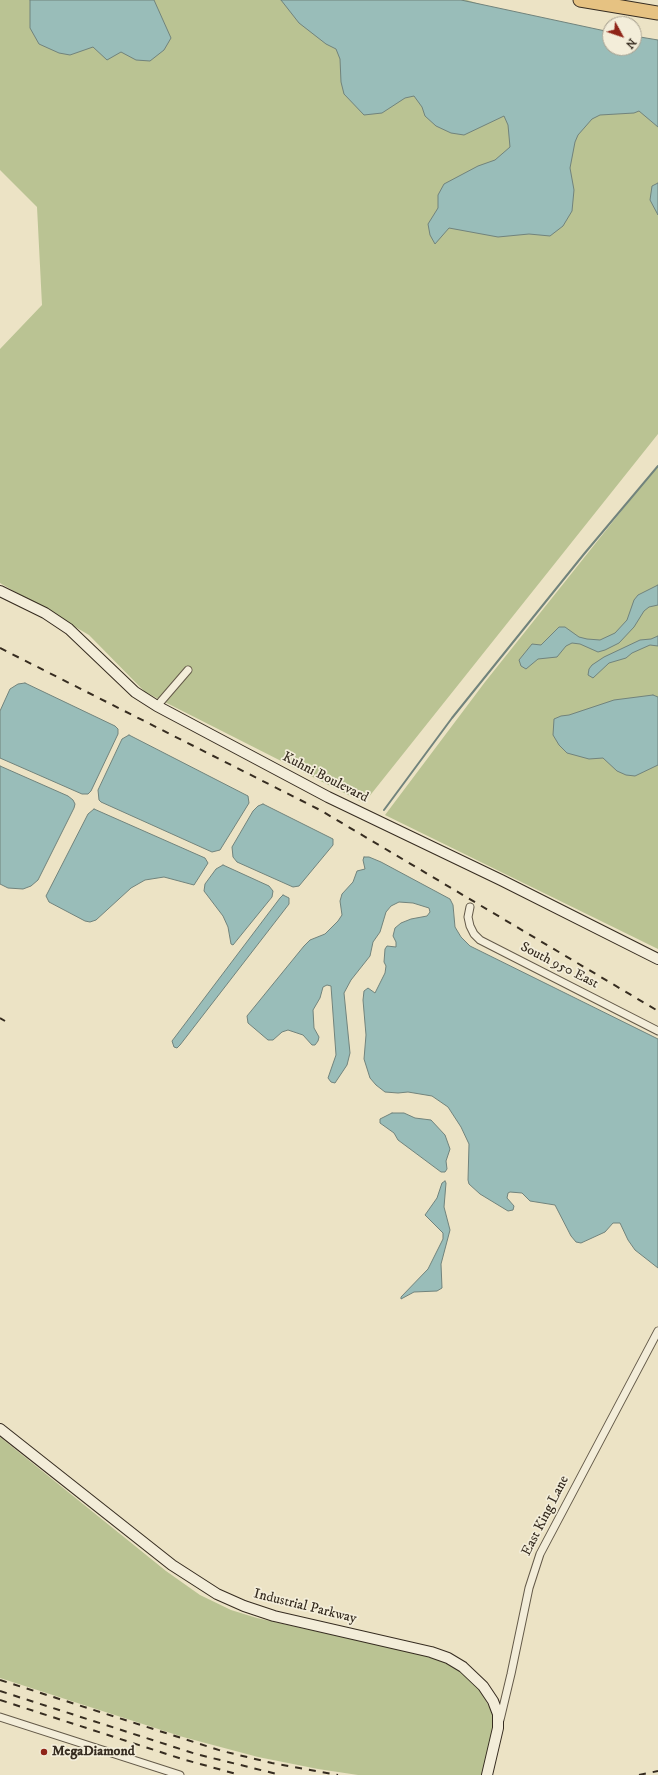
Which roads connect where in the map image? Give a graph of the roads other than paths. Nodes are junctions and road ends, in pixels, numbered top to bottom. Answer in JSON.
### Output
{"nodes":[{"id":1,"x":580,"y":0,"type":"edge"},
{"id":2,"x":658,"y":13,"type":"edge"},
{"id":3,"x":0,"y":591,"type":"edge"},
{"id":4,"x":188,"y":670,"type":"dead end"},
{"id":5,"x":157,"y":706,"type":"junction"},
{"id":6,"x":470,"y":908,"type":"dead end"},
{"id":7,"x":658,"y":959,"type":"edge"},
{"id":8,"x":658,"y":1031,"type":"edge"},
{"id":9,"x":658,"y":1331,"type":"edge"},
{"id":10,"x":0,"y":1429,"type":"edge"},
{"id":11,"x":0,"y":1717,"type":"edge"},
{"id":12,"x":498,"y":1728,"type":"junction"},
{"id":13,"x":180,"y":1775,"type":"edge"},
{"id":14,"x":487,"y":1775,"type":"edge"}],
"edges":[{"from":1,"to":2,"type":"highway"},
{"from":3,"to":5,"type":"street","name":"Kuhni Boulevard"},
{"from":4,"to":5,"type":"street"},
{"from":5,"to":7,"type":"street","name":"Kuhni Boulevard"},
{"from":6,"to":8,"type":"street","name":"South 950 East"},
{"from":9,"to":12,"type":"street","name":"East King Lane"},
{"from":10,"to":12,"type":"street","name":"Industrial Parkway"},
{"from":11,"to":13,"type":"street"},
{"from":12,"to":14,"type":"street"}]}
